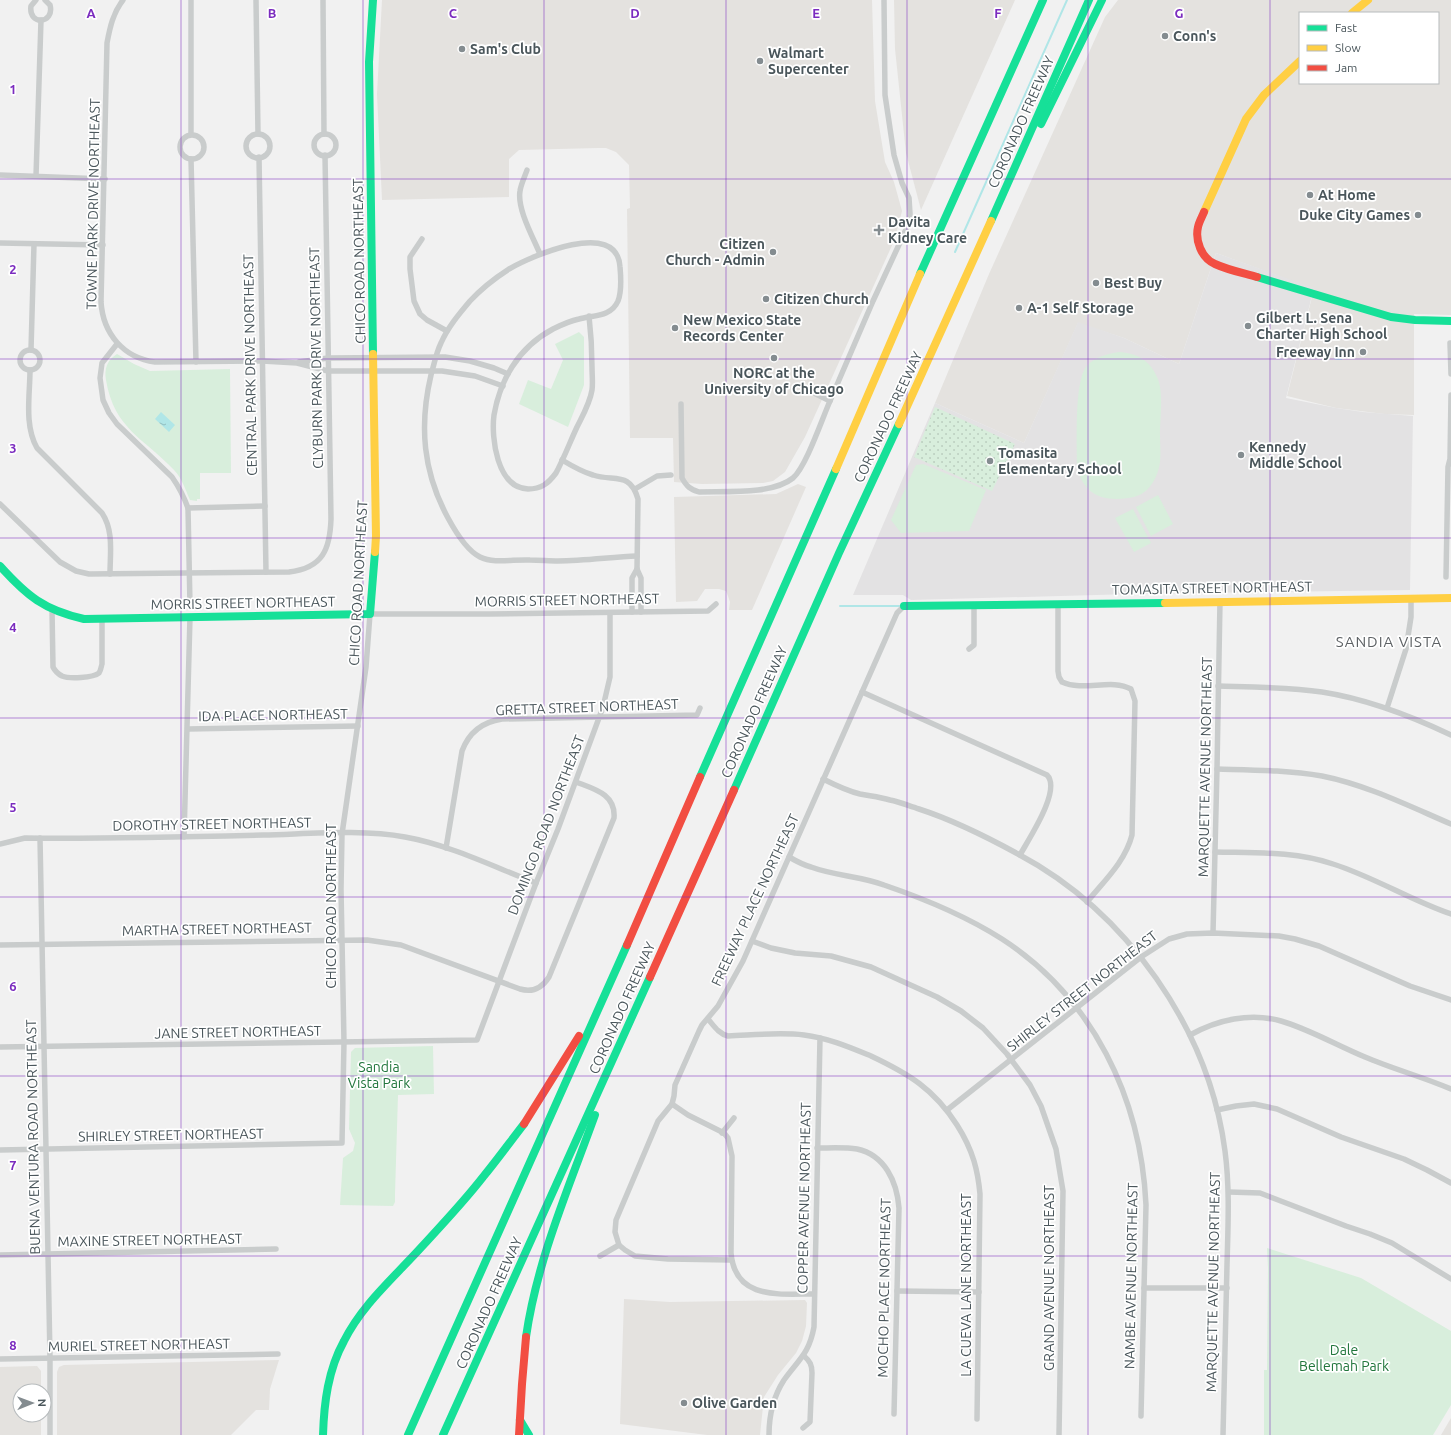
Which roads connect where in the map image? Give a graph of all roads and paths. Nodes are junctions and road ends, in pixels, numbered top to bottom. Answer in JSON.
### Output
{"nodes":[{"id":1,"x":36,"y":0,"type":"edge"},
{"id":2,"x":45,"y":0,"type":"edge"},
{"id":3,"x":191,"y":0,"type":"edge"},
{"id":4,"x":256,"y":0,"type":"edge"},
{"id":5,"x":323,"y":0,"type":"edge"},
{"id":6,"x":374,"y":0,"type":"edge"},
{"id":7,"x":884,"y":0,"type":"edge"},
{"id":8,"x":1036,"y":0,"type":"edge"},
{"id":9,"x":1044,"y":0,"type":"edge"},
{"id":10,"x":1089,"y":0,"type":"edge"},
{"id":11,"x":1102,"y":0,"type":"edge"},
{"id":12,"x":1368,"y":0,"type":"edge"},
{"id":13,"x":121,"y":1,"type":"edge"},
{"id":14,"x":1353,"y":12,"type":"edge"},
{"id":15,"x":41,"y":20,"type":"junction"},
{"id":16,"x":1299,"y":62,"type":"edge"},
{"id":17,"x":191,"y":134,"type":"junction"},
{"id":18,"x":258,"y":134,"type":"junction"},
{"id":19,"x":324,"y":134,"type":"junction"},
{"id":20,"x":983,"y":134,"type":"junction"},
{"id":21,"x":325,"y":156,"type":"junction"},
{"id":22,"x":1020,"y":156,"type":"junction"},
{"id":23,"x":259,"y":157,"type":"junction"},
{"id":24,"x":191,"y":159,"type":"junction"},
{"id":25,"x":527,"y":170,"type":"dead end"},
{"id":26,"x":0,"y":175,"type":"edge"},
{"id":27,"x":36,"y":176,"type":"junction"},
{"id":28,"x":105,"y":180,"type":"junction"},
{"id":29,"x":422,"y":239,"type":"dead end"},
{"id":30,"x":0,"y":243,"type":"edge"},
{"id":31,"x":34,"y":244,"type":"junction"},
{"id":32,"x":103,"y":245,"type":"junction"},
{"id":33,"x":540,"y":254,"type":"junction"},
{"id":34,"x":589,"y":316,"type":"junction"},
{"id":35,"x":1451,"y":321,"type":"edge"},
{"id":36,"x":447,"y":331,"type":"junction"},
{"id":37,"x":1450,"y":343,"type":"dead end"},
{"id":38,"x":117,"y":344,"type":"junction"},
{"id":39,"x":31,"y":350,"type":"junction"},
{"id":40,"x":374,"y":357,"type":"junction"},
{"id":41,"x":436,"y":357,"type":"junction"},
{"id":42,"x":328,"y":358,"type":"junction"},
{"id":43,"x":262,"y":361,"type":"junction"},
{"id":44,"x":196,"y":362,"type":"junction"},
{"id":45,"x":297,"y":363,"type":"junction"},
{"id":46,"x":30,"y":370,"type":"junction"},
{"id":47,"x":374,"y":370,"type":"junction"},
{"id":48,"x":433,"y":370,"type":"junction"},
{"id":49,"x":328,"y":371,"type":"junction"},
{"id":50,"x":508,"y":374,"type":"junction"},
{"id":51,"x":1451,"y":374,"type":"edge"},
{"id":52,"x":503,"y":386,"type":"junction"},
{"id":53,"x":804,"y":388,"type":"dead end"},
{"id":54,"x":1451,"y":395,"type":"edge"},
{"id":55,"x":830,"y":401,"type":"junction"},
{"id":56,"x":681,"y":404,"type":"dead end"},
{"id":57,"x":1450,"y":459,"type":"edge"},
{"id":58,"x":562,"y":460,"type":"junction"},
{"id":59,"x":671,"y":475,"type":"dead end"},
{"id":60,"x":635,"y":489,"type":"junction"},
{"id":61,"x":0,"y":504,"type":"edge"},
{"id":62,"x":265,"y":506,"type":"junction"},
{"id":63,"x":188,"y":508,"type":"junction"},
{"id":64,"x":1449,"y":544,"type":"edge"},
{"id":65,"x":638,"y":556,"type":"junction"},
{"id":66,"x":0,"y":566,"type":"edge"},
{"id":67,"x":637,"y":569,"type":"junction"},
{"id":68,"x":266,"y":572,"type":"junction"},
{"id":69,"x":190,"y":573,"type":"junction"},
{"id":70,"x":110,"y":574,"type":"junction"},
{"id":71,"x":1446,"y":577,"type":"dead end"},
{"id":72,"x":1411,"y":598,"type":"junction"},
{"id":73,"x":1451,"y":598,"type":"edge"},
{"id":74,"x":1220,"y":602,"type":"junction"},
{"id":75,"x":190,"y":604,"type":"dead end"},
{"id":76,"x":716,"y":604,"type":"dead end"},
{"id":77,"x":974,"y":605,"type":"junction"},
{"id":78,"x":1058,"y":605,"type":"junction"},
{"id":79,"x":904,"y":606,"type":"joint"},
{"id":80,"x":52,"y":610,"type":"junction"},
{"id":81,"x":632,"y":612,"type":"junction"},
{"id":82,"x":641,"y":612,"type":"junction"},
{"id":83,"x":610,"y":613,"type":"junction"},
{"id":84,"x":370,"y":614,"type":"junction"},
{"id":85,"x":190,"y":617,"type":"junction"},
{"id":86,"x":102,"y":619,"type":"junction"},
{"id":87,"x":969,"y":649,"type":"dead end"},
{"id":88,"x":1218,"y":686,"type":"junction"},
{"id":89,"x":862,"y":692,"type":"junction"},
{"id":90,"x":700,"y":708,"type":"dead end"},
{"id":91,"x":1387,"y":708,"type":"junction"},
{"id":92,"x":600,"y":717,"type":"junction"},
{"id":93,"x":358,"y":726,"type":"junction"},
{"id":94,"x":188,"y":729,"type":"junction"},
{"id":95,"x":1451,"y":735,"type":"edge"},
{"id":96,"x":1217,"y":769,"type":"junction"},
{"id":97,"x":823,"y":779,"type":"junction"},
{"id":98,"x":576,"y":782,"type":"junction"},
{"id":99,"x":1451,"y":824,"type":"edge"},
{"id":100,"x":342,"y":834,"type":"junction"},
{"id":101,"x":184,"y":837,"type":"junction"},
{"id":102,"x":40,"y":838,"type":"junction"},
{"id":103,"x":0,"y":844,"type":"edge"},
{"id":104,"x":446,"y":848,"type":"junction"},
{"id":105,"x":1215,"y":852,"type":"junction"},
{"id":106,"x":1020,"y":854,"type":"junction"},
{"id":107,"x":789,"y":857,"type":"junction"},
{"id":108,"x":536,"y":883,"type":"junction"},
{"id":109,"x":1087,"y":902,"type":"junction"},
{"id":110,"x":1451,"y":914,"type":"edge"},
{"id":111,"x":1213,"y":933,"type":"junction"},
{"id":112,"x":630,"y":938,"type":"junction"},
{"id":113,"x":342,"y":939,"type":"junction"},
{"id":114,"x":752,"y":940,"type":"junction"},
{"id":115,"x":0,"y":945,"type":"edge"},
{"id":116,"x":41,"y":945,"type":"junction"},
{"id":117,"x":1140,"y":957,"type":"junction"},
{"id":118,"x":499,"y":982,"type":"junction"},
{"id":119,"x":1451,"y":1000,"type":"edge"},
{"id":120,"x":1077,"y":1009,"type":"junction"},
{"id":121,"x":708,"y":1020,"type":"junction"},
{"id":122,"x":625,"y":1034,"type":"junction"},
{"id":123,"x":1190,"y":1035,"type":"junction"},
{"id":124,"x":820,"y":1038,"type":"junction"},
{"id":125,"x":477,"y":1040,"type":"joint"},
{"id":126,"x":344,"y":1042,"type":"junction"},
{"id":127,"x":44,"y":1046,"type":"junction"},
{"id":128,"x":0,"y":1047,"type":"edge"},
{"id":129,"x":1012,"y":1060,"type":"junction"},
{"id":130,"x":1451,"y":1089,"type":"edge"},
{"id":131,"x":672,"y":1104,"type":"junction"},
{"id":132,"x":947,"y":1110,"type":"junction"},
{"id":133,"x":1217,"y":1110,"type":"junction"},
{"id":134,"x":734,"y":1118,"type":"dead end"},
{"id":135,"x":722,"y":1132,"type":"junction"},
{"id":136,"x":342,"y":1143,"type":"joint"},
{"id":137,"x":817,"y":1148,"type":"junction"},
{"id":138,"x":46,"y":1149,"type":"junction"},
{"id":139,"x":0,"y":1150,"type":"edge"},
{"id":140,"x":1451,"y":1183,"type":"edge"},
{"id":141,"x":1228,"y":1192,"type":"junction"},
{"id":142,"x":619,"y":1245,"type":"junction"},
{"id":143,"x":276,"y":1249,"type":"dead end"},
{"id":144,"x":48,"y":1254,"type":"junction"},
{"id":145,"x":0,"y":1255,"type":"edge"},
{"id":146,"x":600,"y":1256,"type":"dead end"},
{"id":147,"x":731,"y":1260,"type":"junction"},
{"id":148,"x":1451,"y":1279,"type":"edge"},
{"id":149,"x":1144,"y":1288,"type":"junction"},
{"id":150,"x":1227,"y":1288,"type":"junction"},
{"id":151,"x":897,"y":1291,"type":"junction"},
{"id":152,"x":979,"y":1292,"type":"junction"},
{"id":153,"x":814,"y":1294,"type":"junction"},
{"id":154,"x":356,"y":1320,"type":"junction"},
{"id":155,"x":278,"y":1354,"type":"dead end"},
{"id":156,"x":804,"y":1356,"type":"junction"},
{"id":157,"x":50,"y":1358,"type":"junction"},
{"id":158,"x":0,"y":1359,"type":"edge"},
{"id":159,"x":894,"y":1414,"type":"dead end"},
{"id":160,"x":1141,"y":1416,"type":"dead end"},
{"id":161,"x":977,"y":1419,"type":"dead end"},
{"id":162,"x":520,"y":1420,"type":"junction"},
{"id":163,"x":803,"y":1428,"type":"dead end"},
{"id":164,"x":50,"y":1435,"type":"edge"},
{"id":165,"x":319,"y":1435,"type":"edge"},
{"id":166,"x":323,"y":1435,"type":"edge"},
{"id":167,"x":329,"y":1435,"type":"edge"},
{"id":168,"x":408,"y":1435,"type":"edge"},
{"id":169,"x":444,"y":1435,"type":"edge"},
{"id":170,"x":519,"y":1435,"type":"edge"},
{"id":171,"x":530,"y":1435,"type":"edge"},
{"id":172,"x":770,"y":1435,"type":"edge"},
{"id":173,"x":1059,"y":1435,"type":"edge"},
{"id":174,"x":1223,"y":1435,"type":"edge"}],
"edges":[{"from":1,"to":15,"type":"street"},
{"from":2,"to":15,"type":"street"},
{"from":3,"to":17,"type":"street"},
{"from":4,"to":18,"type":"street"},
{"from":5,"to":19,"type":"street"},
{"from":6,"to":40,"type":"main road","name":"CHICO ROAD NORTHEAST"},
{"from":7,"to":55,"type":"street"},
{"from":8,"to":20,"type":"main road"},
{"from":9,"to":20,"type":"main road","name":"CORONADO FREEWAY"},
{"from":10,"to":22,"type":"main road","name":"CORONADO FREEWAY"},
{"from":11,"to":22,"type":"main road"},
{"from":12,"to":14,"type":"main road"},
{"from":13,"to":28,"type":"street","name":"TOWNE PARK DRIVE NORTHEAST"},
{"from":15,"to":27,"type":"street"},
{"from":16,"to":35,"type":"main road"},
{"from":17,"to":24,"type":"street"},
{"from":17,"to":24,"type":"street"},
{"from":18,"to":23,"type":"street"},
{"from":18,"to":23,"type":"street"},
{"from":19,"to":21,"type":"street"},
{"from":19,"to":21,"type":"street"},
{"from":20,"to":112,"type":"main road","name":"CORONADO FREEWAY"},
{"from":21,"to":42,"type":"street","name":"CLYBURN PARK DRIVE NORTHEAST"},
{"from":22,"to":122,"type":"main road","name":"CORONADO FREEWAY"},
{"from":23,"to":43,"type":"street","name":"CENTRAL PARK DRIVE NORTHEAST"},
{"from":24,"to":44,"type":"street"},
{"from":25,"to":33,"type":"street"},
{"from":26,"to":27,"type":"street"},
{"from":27,"to":28,"type":"street"},
{"from":28,"to":32,"type":"street","name":"TOWNE PARK DRIVE NORTHEAST"},
{"from":29,"to":36,"type":"street"},
{"from":30,"to":31,"type":"street"},
{"from":31,"to":32,"type":"street"},
{"from":31,"to":39,"type":"street"},
{"from":32,"to":38,"type":"street","name":"TOWNE PARK DRIVE NORTHEAST"},
{"from":33,"to":34,"type":"street"},
{"from":33,"to":36,"type":"street"},
{"from":34,"to":50,"type":"street"},
{"from":34,"to":58,"type":"street"},
{"from":36,"to":41,"type":"street"},
{"from":37,"to":51,"type":"street"},
{"from":38,"to":44,"type":"street","name":"TOWNE PARK DRIVE NORTHEAST"},
{"from":38,"to":63,"type":"street"},
{"from":39,"to":46,"type":"street"},
{"from":39,"to":46,"type":"street"},
{"from":40,"to":41,"type":"street","name":"TOWNE PARK DRIVE NORTHEAST"},
{"from":40,"to":42,"type":"street","name":"TOWNE PARK DRIVE NORTHEAST"},
{"from":40,"to":47,"type":"main road","name":"CHICO ROAD NORTHEAST"},
{"from":41,"to":48,"type":"street"},
{"from":41,"to":50,"type":"street","name":"TOWNE PARK DRIVE NORTHEAST"},
{"from":42,"to":45,"type":"street","name":"TOWNE PARK DRIVE NORTHEAST"},
{"from":42,"to":49,"type":"street","name":"CLYBURN PARK DRIVE NORTHEAST"},
{"from":43,"to":44,"type":"street","name":"TOWNE PARK DRIVE NORTHEAST"},
{"from":43,"to":45,"type":"street","name":"TOWNE PARK DRIVE NORTHEAST"},
{"from":43,"to":62,"type":"street","name":"CENTRAL PARK DRIVE NORTHEAST"},
{"from":45,"to":49,"type":"street","name":"TOWNE PARK DRIVE NORTHEAST"},
{"from":46,"to":70,"type":"street"},
{"from":47,"to":48,"type":"street","name":"TOWNE PARK DRIVE NORTHEAST"},
{"from":47,"to":49,"type":"street","name":"TOWNE PARK DRIVE NORTHEAST"},
{"from":47,"to":84,"type":"main road","name":"CHICO ROAD NORTHEAST"},
{"from":48,"to":52,"type":"street","name":"TOWNE PARK DRIVE NORTHEAST"},
{"from":48,"to":65,"type":"street"},
{"from":49,"to":68,"type":"street","name":"CLYBURN PARK DRIVE NORTHEAST"},
{"from":50,"to":52,"type":"street"},
{"from":52,"to":58,"type":"street"},
{"from":53,"to":55,"type":"street"},
{"from":54,"to":57,"type":"street"},
{"from":55,"to":56,"type":"street"},
{"from":57,"to":64,"type":"street"},
{"from":58,"to":60,"type":"street"},
{"from":59,"to":60,"type":"street"},
{"from":60,"to":65,"type":"street"},
{"from":61,"to":70,"type":"street"},
{"from":62,"to":63,"type":"street"},
{"from":62,"to":68,"type":"street","name":"CENTRAL PARK DRIVE NORTHEAST"},
{"from":63,"to":69,"type":"street"},
{"from":64,"to":71,"type":"street"},
{"from":65,"to":67,"type":"street"},
{"from":66,"to":80,"type":"main road","name":"MORRIS STREET NORTHEAST"},
{"from":67,"to":81,"type":"street"},
{"from":67,"to":82,"type":"street"},
{"from":68,"to":69,"type":"street"},
{"from":69,"to":70,"type":"street"},
{"from":69,"to":75,"type":"street"},
{"from":72,"to":73,"type":"main road","name":"TOMASITA STREET NORTHEAST"},
{"from":72,"to":74,"type":"main road","name":"TOMASITA STREET NORTHEAST"},
{"from":72,"to":91,"type":"street"},
{"from":74,"to":78,"type":"main road","name":"TOMASITA STREET NORTHEAST"},
{"from":74,"to":88,"type":"street","name":"MARQUETTE AVENUE NORTHEAST"},
{"from":76,"to":82,"type":"street","name":"MORRIS STREET NORTHEAST"},
{"from":77,"to":78,"type":"main road","name":"TOMASITA STREET NORTHEAST"},
{"from":77,"to":79,"type":"main road","name":"TOMASITA STREET NORTHEAST"},
{"from":77,"to":87,"type":"street"},
{"from":78,"to":109,"type":"street"},
{"from":79,"to":89,"type":"street","name":"FREEWAY PLACE NORTHEAST"},
{"from":80,"to":86,"type":"main road","name":"MORRIS STREET NORTHEAST"},
{"from":80,"to":86,"type":"street"},
{"from":81,"to":82,"type":"street","name":"MORRIS STREET NORTHEAST"},
{"from":81,"to":83,"type":"street","name":"MORRIS STREET NORTHEAST"},
{"from":83,"to":84,"type":"street","name":"MORRIS STREET NORTHEAST"},
{"from":83,"to":92,"type":"street","name":"DOMINGO ROAD NORTHEAST"},
{"from":84,"to":85,"type":"main road","name":"MORRIS STREET NORTHEAST"},
{"from":84,"to":93,"type":"street","name":"CHICO ROAD NORTHEAST"},
{"from":85,"to":86,"type":"main road","name":"MORRIS STREET NORTHEAST"},
{"from":85,"to":94,"type":"street"},
{"from":88,"to":91,"type":"street"},
{"from":88,"to":96,"type":"street","name":"MARQUETTE AVENUE NORTHEAST"},
{"from":89,"to":97,"type":"street","name":"FREEWAY PLACE NORTHEAST"},
{"from":89,"to":106,"type":"street"},
{"from":90,"to":92,"type":"street","name":"GRETTA STREET NORTHEAST"},
{"from":91,"to":95,"type":"street"},
{"from":92,"to":98,"type":"street","name":"DOMINGO ROAD NORTHEAST"},
{"from":92,"to":104,"type":"street","name":"GRETTA STREET NORTHEAST"},
{"from":93,"to":94,"type":"street","name":"IDA PLACE NORTHEAST"},
{"from":93,"to":100,"type":"street","name":"CHICO ROAD NORTHEAST"},
{"from":94,"to":101,"type":"street"},
{"from":96,"to":99,"type":"street"},
{"from":96,"to":105,"type":"street","name":"MARQUETTE AVENUE NORTHEAST"},
{"from":97,"to":106,"type":"street","name":"MARQUETTE AVENUE NORTHEAST"},
{"from":97,"to":107,"type":"street","name":"FREEWAY PLACE NORTHEAST"},
{"from":98,"to":108,"type":"street","name":"DOMINGO ROAD NORTHEAST"},
{"from":98,"to":118,"type":"street","name":"MARTHA STREET NORTHEAST"},
{"from":100,"to":101,"type":"street","name":"DOROTHY STREET NORTHEAST"},
{"from":100,"to":104,"type":"street","name":"DOROTHY STREET NORTHEAST"},
{"from":100,"to":113,"type":"street","name":"CHICO ROAD NORTHEAST"},
{"from":101,"to":102,"type":"street","name":"DOROTHY STREET NORTHEAST"},
{"from":102,"to":103,"type":"street","name":"DOROTHY STREET NORTHEAST"},
{"from":102,"to":116,"type":"street","name":"BUENA VENTURA ROAD NORTHEAST"},
{"from":104,"to":108,"type":"street","name":"DOROTHY STREET NORTHEAST"},
{"from":105,"to":110,"type":"street"},
{"from":105,"to":111,"type":"street","name":"MARQUETTE AVENUE NORTHEAST"},
{"from":106,"to":109,"type":"street","name":"MARQUETTE AVENUE NORTHEAST"},
{"from":107,"to":114,"type":"street","name":"FREEWAY PLACE NORTHEAST"},
{"from":107,"to":120,"type":"street","name":"NAMBE AVENUE NORTHEAST"},
{"from":108,"to":118,"type":"street","name":"DOMINGO ROAD NORTHEAST"},
{"from":109,"to":117,"type":"street","name":"MARQUETTE AVENUE NORTHEAST"},
{"from":111,"to":117,"type":"street","name":"SHIRLEY STREET NORTHEAST"},
{"from":111,"to":119,"type":"street","name":"SHIRLEY STREET NORTHEAST"},
{"from":112,"to":154,"type":"main road"},
{"from":112,"to":168,"type":"main road","name":"CORONADO FREEWAY"},
{"from":113,"to":116,"type":"street","name":"MARTHA STREET NORTHEAST"},
{"from":113,"to":118,"type":"street","name":"MARTHA STREET NORTHEAST"},
{"from":113,"to":126,"type":"street","name":"CHICO ROAD NORTHEAST"},
{"from":114,"to":121,"type":"street","name":"FREEWAY PLACE NORTHEAST"},
{"from":114,"to":129,"type":"street"},
{"from":115,"to":116,"type":"street","name":"MARTHA STREET NORTHEAST"},
{"from":116,"to":127,"type":"street","name":"BUENA VENTURA ROAD NORTHEAST"},
{"from":117,"to":120,"type":"street","name":"SHIRLEY STREET NORTHEAST"},
{"from":117,"to":123,"type":"street","name":"MARQUETTE AVENUE NORTHEAST"},
{"from":118,"to":125,"type":"street","name":"DOMINGO ROAD NORTHEAST"},
{"from":120,"to":129,"type":"street","name":"SHIRLEY STREET NORTHEAST"},
{"from":120,"to":149,"type":"street","name":"NAMBE AVENUE NORTHEAST"},
{"from":121,"to":124,"type":"street"},
{"from":121,"to":131,"type":"street","name":"FREEWAY PLACE NORTHEAST"},
{"from":122,"to":162,"type":"main road"},
{"from":122,"to":169,"type":"main road","name":"CORONADO FREEWAY"},
{"from":123,"to":130,"type":"street"},
{"from":123,"to":133,"type":"street","name":"MARQUETTE AVENUE NORTHEAST"},
{"from":124,"to":132,"type":"street"},
{"from":124,"to":137,"type":"street","name":"COPPER AVENUE NORTHEAST"},
{"from":125,"to":126,"type":"street","name":"JANE STREET NORTHEAST"},
{"from":126,"to":127,"type":"street","name":"JANE STREET NORTHEAST"},
{"from":126,"to":136,"type":"street","name":"CHICO ROAD NORTHEAST"},
{"from":127,"to":128,"type":"street","name":"JANE STREET NORTHEAST"},
{"from":127,"to":138,"type":"street","name":"BUENA VENTURA ROAD NORTHEAST"},
{"from":129,"to":132,"type":"street","name":"SHIRLEY STREET NORTHEAST"},
{"from":129,"to":173,"type":"street","name":"GRAND AVENUE NORTHEAST"},
{"from":131,"to":135,"type":"street"},
{"from":131,"to":142,"type":"street","name":"FREEWAY PLACE NORTHEAST"},
{"from":132,"to":152,"type":"street","name":"LA CUEVA LANE NORTHEAST"},
{"from":133,"to":140,"type":"street"},
{"from":133,"to":141,"type":"street","name":"MARQUETTE AVENUE NORTHEAST"},
{"from":134,"to":135,"type":"street"},
{"from":135,"to":147,"type":"street"},
{"from":136,"to":138,"type":"street","name":"SHIRLEY STREET NORTHEAST"},
{"from":137,"to":151,"type":"street","name":"MOCHO PLACE NORTHEAST"},
{"from":137,"to":153,"type":"street","name":"COPPER AVENUE NORTHEAST"},
{"from":138,"to":139,"type":"street","name":"SHIRLEY STREET NORTHEAST"},
{"from":138,"to":144,"type":"street","name":"BUENA VENTURA ROAD NORTHEAST"},
{"from":141,"to":148,"type":"street"},
{"from":141,"to":150,"type":"street","name":"MARQUETTE AVENUE NORTHEAST"},
{"from":142,"to":146,"type":"street"},
{"from":142,"to":147,"type":"street"},
{"from":143,"to":144,"type":"street","name":"MAXINE STREET NORTHEAST"},
{"from":144,"to":145,"type":"street","name":"MAXINE STREET NORTHEAST"},
{"from":144,"to":157,"type":"street","name":"BUENA VENTURA ROAD NORTHEAST"},
{"from":147,"to":153,"type":"street"},
{"from":149,"to":150,"type":"street"},
{"from":149,"to":160,"type":"street","name":"NAMBE AVENUE NORTHEAST"},
{"from":150,"to":174,"type":"street","name":"MARQUETTE AVENUE NORTHEAST"},
{"from":151,"to":152,"type":"street"},
{"from":151,"to":159,"type":"street","name":"MOCHO PLACE NORTHEAST"},
{"from":152,"to":161,"type":"street","name":"LA CUEVA LANE NORTHEAST"},
{"from":153,"to":156,"type":"street","name":"COPPER AVENUE NORTHEAST"},
{"from":154,"to":165,"type":"main road"},
{"from":154,"to":166,"type":"main road"},
{"from":154,"to":167,"type":"main road"},
{"from":155,"to":157,"type":"street","name":"MURIEL STREET NORTHEAST"},
{"from":156,"to":163,"type":"street"},
{"from":156,"to":172,"type":"street","name":"COPPER AVENUE NORTHEAST"},
{"from":157,"to":158,"type":"street","name":"MURIEL STREET NORTHEAST"},
{"from":157,"to":164,"type":"street","name":"BUENA VENTURA ROAD NORTHEAST"},
{"from":162,"to":170,"type":"main road"},
{"from":162,"to":171,"type":"main road"}]}
